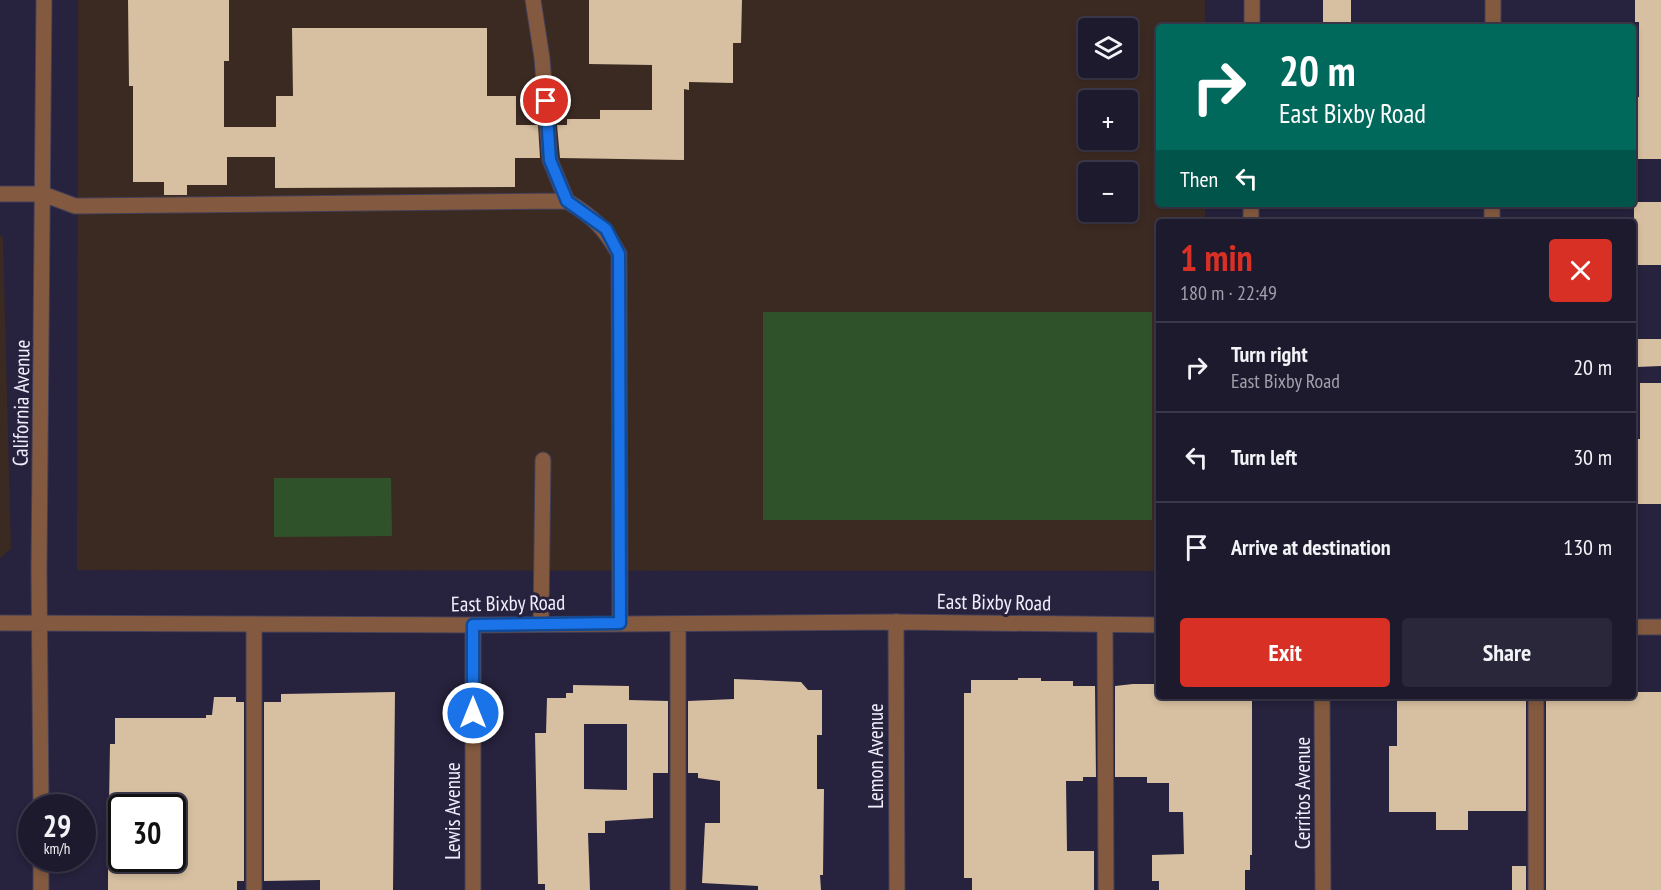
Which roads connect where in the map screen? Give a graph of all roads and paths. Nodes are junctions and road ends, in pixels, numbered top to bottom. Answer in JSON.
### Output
{"nodes":[{"id":1,"x":44,"y":0,"type":"edge"},
{"id":2,"x":533,"y":0,"type":"edge"},
{"id":3,"x":1252,"y":0,"type":"edge"},
{"id":4,"x":1493,"y":0,"type":"edge"},
{"id":5,"x":1252,"y":24,"type":"edge"},
{"id":6,"x":1493,"y":24,"type":"edge"},
{"id":7,"x":0,"y":194,"type":"edge"},
{"id":8,"x":43,"y":194,"type":"junction"},
{"id":9,"x":567,"y":201,"type":"junction"},
{"id":10,"x":543,"y":460,"type":"dead end"},
{"id":11,"x":896,"y":622,"type":"junction"},
{"id":12,"x":0,"y":623,"type":"edge"},
{"id":13,"x":40,"y":623,"type":"junction"},
{"id":14,"x":541,"y":623,"type":"junction"},
{"id":15,"x":620,"y":623,"type":"junction"},
{"id":16,"x":254,"y":624,"type":"junction"},
{"id":17,"x":678,"y":624,"type":"junction"},
{"id":18,"x":473,"y":625,"type":"junction"},
{"id":19,"x":1105,"y":625,"type":"junction"},
{"id":20,"x":1156,"y":625,"type":"edge"},
{"id":21,"x":1636,"y":627,"type":"edge"},
{"id":22,"x":1661,"y":627,"type":"edge"},
{"id":23,"x":1322,"y":699,"type":"edge"},
{"id":24,"x":1536,"y":699,"type":"edge"},
{"id":25,"x":41,"y":794,"type":"edge"},
{"id":26,"x":41,"y":872,"type":"edge"},
{"id":27,"x":41,"y":890,"type":"edge"},
{"id":28,"x":254,"y":890,"type":"edge"},
{"id":29,"x":473,"y":890,"type":"edge"},
{"id":30,"x":678,"y":890,"type":"edge"},
{"id":31,"x":897,"y":890,"type":"edge"},
{"id":32,"x":1106,"y":890,"type":"edge"},
{"id":33,"x":1323,"y":890,"type":"edge"},
{"id":34,"x":1536,"y":890,"type":"edge"}],
"edges":[{"from":1,"to":8,"type":"street","name":"California Avenue"},
{"from":2,"to":9,"type":"street"},
{"from":3,"to":5,"type":"street"},
{"from":4,"to":6,"type":"street"},
{"from":7,"to":8,"type":"street"},
{"from":8,"to":9,"type":"street"},
{"from":8,"to":13,"type":"street","name":"California Avenue"},
{"from":9,"to":15,"type":"street"},
{"from":10,"to":14,"type":"street"},
{"from":11,"to":17,"type":"street","name":"East Bixby Road"},
{"from":11,"to":19,"type":"street","name":"East Bixby Road"},
{"from":11,"to":31,"type":"street","name":"Lemon Avenue"},
{"from":12,"to":13,"type":"street","name":"East Bixby Road"},
{"from":13,"to":16,"type":"street","name":"East Bixby Road"},
{"from":13,"to":25,"type":"street","name":"California Avenue"},
{"from":14,"to":15,"type":"street","name":"East Bixby Road"},
{"from":14,"to":18,"type":"street","name":"East Bixby Road"},
{"from":15,"to":17,"type":"street","name":"East Bixby Road"},
{"from":16,"to":18,"type":"street","name":"East Bixby Road"},
{"from":16,"to":28,"type":"street"},
{"from":17,"to":30,"type":"street"},
{"from":18,"to":29,"type":"street","name":"Lewis Avenue"},
{"from":19,"to":20,"type":"street","name":"East Bixby Road"},
{"from":19,"to":32,"type":"street"},
{"from":21,"to":22,"type":"street"},
{"from":23,"to":33,"type":"street","name":"Cerritos Avenue"},
{"from":24,"to":34,"type":"street"},
{"from":26,"to":27,"type":"street"}]}
